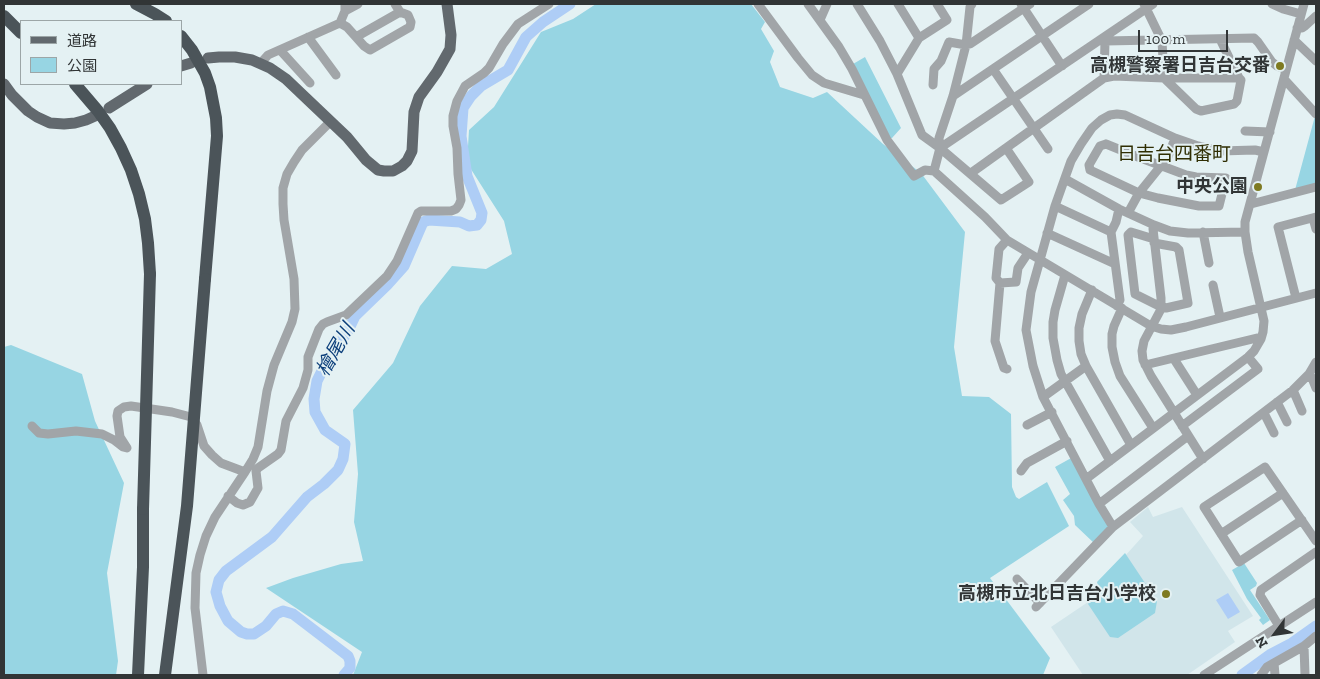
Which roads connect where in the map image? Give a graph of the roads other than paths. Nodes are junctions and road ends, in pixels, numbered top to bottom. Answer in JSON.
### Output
{"nodes":[{"id":1,"x":136,"y":4,"type":"edge"},
{"id":2,"x":358,"y":4,"type":"edge"},
{"id":3,"x":447,"y":4,"type":"edge"},
{"id":4,"x":550,"y":4,"type":"edge"},
{"id":5,"x":758,"y":4,"type":"edge"},
{"id":6,"x":808,"y":4,"type":"edge"},
{"id":7,"x":827,"y":4,"type":"edge"},
{"id":8,"x":857,"y":4,"type":"edge"},
{"id":9,"x":898,"y":4,"type":"edge"},
{"id":10,"x":937,"y":4,"type":"edge"},
{"id":11,"x":972,"y":4,"type":"edge"},
{"id":12,"x":1088,"y":4,"type":"edge"},
{"id":13,"x":1272,"y":4,"type":"edge"},
{"id":14,"x":1304,"y":4,"type":"edge"},
{"id":15,"x":1025,"y":5,"type":"edge"},
{"id":16,"x":1148,"y":5,"type":"edge"},
{"id":17,"x":345,"y":7,"type":"edge"},
{"id":18,"x":398,"y":8,"type":"edge"},
{"id":19,"x":1302,"y":14,"type":"junction"},
{"id":20,"x":4,"y":16,"type":"edge"},
{"id":21,"x":1316,"y":16,"type":"edge"},
{"id":22,"x":164,"y":20,"type":"edge"},
{"id":23,"x":820,"y":20,"type":"junction"},
{"id":24,"x":340,"y":23,"type":"junction"},
{"id":25,"x":1297,"y":28,"type":"junction"},
{"id":26,"x":20,"y":32,"type":"edge"},
{"id":27,"x":1042,"y":35,"type":"junction"},
{"id":28,"x":182,"y":37,"type":"edge"},
{"id":29,"x":308,"y":37,"type":"junction"},
{"id":30,"x":356,"y":37,"type":"junction"},
{"id":31,"x":919,"y":38,"type":"junction"},
{"id":32,"x":1220,"y":39,"type":"junction"},
{"id":33,"x":1103,"y":40,"type":"junction"},
{"id":34,"x":1294,"y":40,"type":"junction"},
{"id":35,"x":1162,"y":41,"type":"junction"},
{"id":36,"x":966,"y":45,"type":"junction"},
{"id":37,"x":280,"y":50,"type":"junction"},
{"id":38,"x":208,"y":58,"type":"dead end"},
{"id":39,"x":1316,"y":61,"type":"edge"},
{"id":40,"x":260,"y":64,"type":"junction"},
{"id":41,"x":1062,"y":66,"type":"junction"},
{"id":42,"x":993,"y":69,"type":"junction"},
{"id":43,"x":897,"y":74,"type":"junction"},
{"id":44,"x":1285,"y":74,"type":"junction"},
{"id":45,"x":336,"y":75,"type":"dead end"},
{"id":46,"x":1104,"y":78,"type":"junction"},
{"id":47,"x":1164,"y":78,"type":"junction"},
{"id":48,"x":1239,"y":78,"type":"junction"},
{"id":49,"x":931,"y":82,"type":"dead end"},
{"id":50,"x":310,"y":83,"type":"dead end"},
{"id":51,"x":4,"y":84,"type":"edge"},
{"id":52,"x":76,"y":85,"type":"edge"},
{"id":53,"x":145,"y":85,"type":"edge"},
{"id":54,"x":864,"y":95,"type":"junction"},
{"id":55,"x":952,"y":96,"type":"junction"},
{"id":56,"x":1014,"y":98,"type":"junction"},
{"id":57,"x":109,"y":108,"type":"dead end"},
{"id":58,"x":1316,"y":114,"type":"edge"},
{"id":59,"x":95,"y":116,"type":"dead end"},
{"id":60,"x":330,"y":122,"type":"junction"},
{"id":61,"x":1034,"y":128,"type":"junction"},
{"id":62,"x":1245,"y":130,"type":"dead end"},
{"id":63,"x":1270,"y":132,"type":"junction"},
{"id":64,"x":1175,"y":138,"type":"junction"},
{"id":65,"x":940,"y":148,"type":"junction"},
{"id":66,"x":1006,"y":148,"type":"junction"},
{"id":67,"x":1048,"y":148,"type":"dead end"},
{"id":68,"x":1264,"y":152,"type":"junction"},
{"id":69,"x":1160,"y":166,"type":"junction"},
{"id":70,"x":934,"y":171,"type":"junction"},
{"id":71,"x":971,"y":174,"type":"junction"},
{"id":72,"x":1065,"y":179,"type":"junction"},
{"id":73,"x":1316,"y":187,"type":"edge"},
{"id":74,"x":1139,"y":192,"type":"junction"},
{"id":75,"x":1251,"y":204,"type":"junction"},
{"id":76,"x":1055,"y":206,"type":"junction"},
{"id":77,"x":1119,"y":209,"type":"junction"},
{"id":78,"x":1128,"y":212,"type":"junction"},
{"id":79,"x":1315,"y":218,"type":"edge"},
{"id":80,"x":1154,"y":226,"type":"junction"},
{"id":81,"x":1316,"y":229,"type":"edge"},
{"id":82,"x":1111,"y":232,"type":"junction"},
{"id":83,"x":1202,"y":232,"type":"junction"},
{"id":84,"x":1245,"y":232,"type":"junction"},
{"id":85,"x":1047,"y":233,"type":"junction"},
{"id":86,"x":1007,"y":240,"type":"junction"},
{"id":87,"x":1154,"y":241,"type":"junction"},
{"id":88,"x":1028,"y":253,"type":"junction"},
{"id":89,"x":1040,"y":260,"type":"junction"},
{"id":90,"x":1208,"y":262,"type":"dead end"},
{"id":91,"x":1115,"y":264,"type":"junction"},
{"id":92,"x":1065,"y":275,"type":"junction"},
{"id":93,"x":1000,"y":283,"type":"junction"},
{"id":94,"x":1213,"y":285,"type":"dead end"},
{"id":95,"x":1092,"y":290,"type":"junction"},
{"id":96,"x":1316,"y":295,"type":"edge"},
{"id":97,"x":1296,"y":298,"type":"junction"},
{"id":98,"x":1261,"y":306,"type":"junction"},
{"id":99,"x":1120,"y":307,"type":"junction"},
{"id":100,"x":1161,"y":307,"type":"junction"},
{"id":101,"x":1220,"y":318,"type":"junction"},
{"id":102,"x":1152,"y":326,"type":"junction"},
{"id":103,"x":996,"y":335,"type":"junction"},
{"id":104,"x":986,"y":338,"type":"dead end"},
{"id":105,"x":1261,"y":339,"type":"junction"},
{"id":106,"x":1248,"y":357,"type":"junction"},
{"id":107,"x":1174,"y":359,"type":"junction"},
{"id":108,"x":1316,"y":362,"type":"edge"},
{"id":109,"x":1145,"y":365,"type":"junction"},
{"id":110,"x":1086,"y":366,"type":"junction"},
{"id":111,"x":1007,"y":369,"type":"dead end"},
{"id":112,"x":1309,"y":374,"type":"junction"},
{"id":113,"x":1065,"y":382,"type":"junction"},
{"id":114,"x":1316,"y":388,"type":"edge"},
{"id":115,"x":1293,"y":390,"type":"junction"},
{"id":116,"x":1197,"y":395,"type":"junction"},
{"id":117,"x":1043,"y":397,"type":"junction"},
{"id":118,"x":1277,"y":402,"type":"junction"},
{"id":119,"x":1302,"y":411,"type":"dead end"},
{"id":120,"x":1052,"y":412,"type":"junction"},
{"id":121,"x":1174,"y":413,"type":"junction"},
{"id":122,"x":1264,"y":413,"type":"junction"},
{"id":123,"x":1287,"y":422,"type":"dead end"},
{"id":124,"x":1027,"y":425,"type":"dead end"},
{"id":125,"x":32,"y":426,"type":"dead end"},
{"id":126,"x":1182,"y":426,"type":"junction"},
{"id":127,"x":1153,"y":428,"type":"junction"},
{"id":128,"x":1274,"y":432,"type":"dead end"},
{"id":129,"x":1188,"y":436,"type":"junction"},
{"id":130,"x":1067,"y":441,"type":"junction"},
{"id":131,"x":1131,"y":446,"type":"junction"},
{"id":132,"x":1203,"y":459,"type":"junction"},
{"id":133,"x":1110,"y":461,"type":"junction"},
{"id":134,"x":245,"y":472,"type":"junction"},
{"id":135,"x":1021,"y":472,"type":"dead end"},
{"id":136,"x":1086,"y":479,"type":"junction"},
{"id":137,"x":1283,"y":493,"type":"junction"},
{"id":138,"x":228,"y":496,"type":"junction"},
{"id":139,"x":1100,"y":504,"type":"junction"},
{"id":140,"x":1302,"y":520,"type":"junction"},
{"id":141,"x":1113,"y":527,"type":"junction"},
{"id":142,"x":1221,"y":534,"type":"junction"},
{"id":143,"x":1316,"y":541,"type":"edge"},
{"id":144,"x":1316,"y":552,"type":"edge"},
{"id":145,"x":1017,"y":579,"type":"dead end"},
{"id":146,"x":1316,"y":602,"type":"edge"},
{"id":147,"x":1279,"y":626,"type":"junction"},
{"id":148,"x":1316,"y":636,"type":"edge"},
{"id":149,"x":1304,"y":646,"type":"junction"},
{"id":150,"x":1274,"y":663,"type":"junction"},
{"id":151,"x":138,"y":675,"type":"edge"},
{"id":152,"x":165,"y":675,"type":"edge"},
{"id":153,"x":203,"y":675,"type":"edge"},
{"id":154,"x":1204,"y":675,"type":"edge"},
{"id":155,"x":1261,"y":675,"type":"edge"},
{"id":156,"x":1275,"y":675,"type":"edge"},
{"id":157,"x":1305,"y":675,"type":"edge"}],
"edges":[{"from":1,"to":22,"type":"highway"},
{"from":2,"to":17,"type":"street"},
{"from":3,"to":60,"type":"main road"},
{"from":4,"to":138,"type":"street"},
{"from":5,"to":54,"type":"street"},
{"from":6,"to":23,"type":"street"},
{"from":7,"to":23,"type":"street"},
{"from":8,"to":43,"type":"street"},
{"from":9,"to":31,"type":"street"},
{"from":10,"to":31,"type":"street"},
{"from":11,"to":36,"type":"street"},
{"from":12,"to":27,"type":"street"},
{"from":13,"to":19,"type":"street"},
{"from":14,"to":19,"type":"street"},
{"from":15,"to":27,"type":"street"},
{"from":15,"to":36,"type":"street"},
{"from":16,"to":33,"type":"street"},
{"from":16,"to":35,"type":"street"},
{"from":17,"to":24,"type":"street"},
{"from":18,"to":30,"type":"street"},
{"from":18,"to":30,"type":"street"},
{"from":19,"to":25,"type":"street"},
{"from":20,"to":26,"type":"highway"},
{"from":21,"to":25,"type":"street"},
{"from":23,"to":54,"type":"street"},
{"from":24,"to":29,"type":"street"},
{"from":24,"to":30,"type":"street"},
{"from":25,"to":34,"type":"street"},
{"from":27,"to":41,"type":"street"},
{"from":27,"to":42,"type":"street"},
{"from":28,"to":152,"type":"highway","bridge":true},
{"from":29,"to":37,"type":"street"},
{"from":29,"to":45,"type":"street"},
{"from":31,"to":43,"type":"street"},
{"from":32,"to":35,"type":"street"},
{"from":32,"to":44,"type":"street"},
{"from":32,"to":48,"type":"street"},
{"from":33,"to":35,"type":"street"},
{"from":33,"to":41,"type":"street"},
{"from":33,"to":46,"type":"street"},
{"from":34,"to":39,"type":"street"},
{"from":34,"to":44,"type":"street"},
{"from":35,"to":47,"type":"street"},
{"from":36,"to":49,"type":"street"},
{"from":36,"to":55,"type":"street"},
{"from":37,"to":40,"type":"street"},
{"from":37,"to":50,"type":"street"},
{"from":38,"to":40,"type":"main road"},
{"from":40,"to":60,"type":"main road"},
{"from":41,"to":56,"type":"street"},
{"from":42,"to":55,"type":"street"},
{"from":42,"to":56,"type":"street"},
{"from":43,"to":65,"type":"street"},
{"from":44,"to":58,"type":"street"},
{"from":44,"to":63,"type":"street"},
{"from":46,"to":47,"type":"street"},
{"from":46,"to":61,"type":"street"},
{"from":47,"to":48,"type":"street"},
{"from":47,"to":48,"type":"street"},
{"from":51,"to":59,"type":"main road"},
{"from":52,"to":151,"type":"highway","bridge":true},
{"from":53,"to":57,"type":"main road"},
{"from":54,"to":70,"type":"street"},
{"from":55,"to":65,"type":"street"},
{"from":56,"to":61,"type":"street"},
{"from":56,"to":65,"type":"street"},
{"from":60,"to":134,"type":"street"},
{"from":61,"to":66,"type":"street"},
{"from":61,"to":67,"type":"street"},
{"from":62,"to":63,"type":"street"},
{"from":63,"to":68,"type":"street"},
{"from":64,"to":68,"type":"street"},
{"from":64,"to":69,"type":"street"},
{"from":64,"to":72,"type":"street"},
{"from":65,"to":70,"type":"street"},
{"from":65,"to":71,"type":"street"},
{"from":66,"to":71,"type":"street"},
{"from":66,"to":71,"type":"street"},
{"from":68,"to":75,"type":"street"},
{"from":69,"to":74,"type":"street"},
{"from":69,"to":74,"type":"street"},
{"from":69,"to":74,"type":"street"},
{"from":70,"to":86,"type":"street"},
{"from":72,"to":76,"type":"street"},
{"from":72,"to":77,"type":"street"},
{"from":73,"to":75,"type":"street"},
{"from":74,"to":78,"type":"street"},
{"from":75,"to":84,"type":"street"},
{"from":76,"to":82,"type":"street"},
{"from":76,"to":85,"type":"street"},
{"from":77,"to":78,"type":"street"},
{"from":77,"to":82,"type":"street"},
{"from":78,"to":80,"type":"street"},
{"from":79,"to":81,"type":"street"},
{"from":79,"to":97,"type":"street"},
{"from":80,"to":83,"type":"street"},
{"from":80,"to":87,"type":"street"},
{"from":82,"to":91,"type":"street"},
{"from":83,"to":84,"type":"street"},
{"from":83,"to":90,"type":"street"},
{"from":84,"to":98,"type":"street"},
{"from":85,"to":89,"type":"street"},
{"from":85,"to":91,"type":"street"},
{"from":86,"to":88,"type":"street"},
{"from":86,"to":93,"type":"street"},
{"from":87,"to":100,"type":"street"},
{"from":87,"to":100,"type":"street"},
{"from":87,"to":100,"type":"street"},
{"from":88,"to":89,"type":"street"},
{"from":88,"to":93,"type":"street"},
{"from":89,"to":92,"type":"street"},
{"from":89,"to":117,"type":"street"},
{"from":91,"to":99,"type":"street"},
{"from":92,"to":95,"type":"street"},
{"from":92,"to":113,"type":"street"},
{"from":93,"to":103,"type":"street"},
{"from":94,"to":101,"type":"street"},
{"from":95,"to":99,"type":"street"},
{"from":95,"to":110,"type":"street"},
{"from":96,"to":97,"type":"street"},
{"from":97,"to":98,"type":"street"},
{"from":98,"to":101,"type":"street"},
{"from":98,"to":105,"type":"street"},
{"from":99,"to":102,"type":"street"},
{"from":99,"to":127,"type":"street"},
{"from":100,"to":102,"type":"street"},
{"from":101,"to":102,"type":"street"},
{"from":102,"to":109,"type":"street"},
{"from":103,"to":104,"type":"street"},
{"from":103,"to":111,"type":"street"},
{"from":105,"to":106,"type":"street"},
{"from":105,"to":107,"type":"street"},
{"from":106,"to":116,"type":"street"},
{"from":106,"to":126,"type":"street"},
{"from":107,"to":109,"type":"street"},
{"from":107,"to":116,"type":"street"},
{"from":108,"to":112,"type":"street"},
{"from":109,"to":121,"type":"street"},
{"from":110,"to":113,"type":"street"},
{"from":110,"to":131,"type":"street"},
{"from":112,"to":114,"type":"street"},
{"from":112,"to":115,"type":"street"},
{"from":113,"to":117,"type":"street"},
{"from":113,"to":133,"type":"street"},
{"from":115,"to":118,"type":"street"},
{"from":115,"to":119,"type":"street"},
{"from":116,"to":121,"type":"street"},
{"from":117,"to":120,"type":"street"},
{"from":118,"to":122,"type":"street"},
{"from":118,"to":123,"type":"street"},
{"from":120,"to":124,"type":"street"},
{"from":120,"to":130,"type":"street"},
{"from":121,"to":126,"type":"street"},
{"from":121,"to":127,"type":"street"},
{"from":122,"to":128,"type":"street"},
{"from":122,"to":132,"type":"street"},
{"from":125,"to":134,"type":"street"},
{"from":126,"to":129,"type":"street"},
{"from":127,"to":131,"type":"street"},
{"from":129,"to":132,"type":"street"},
{"from":129,"to":139,"type":"street"},
{"from":130,"to":135,"type":"street"},
{"from":130,"to":136,"type":"street"},
{"from":131,"to":133,"type":"street"},
{"from":132,"to":141,"type":"street"},
{"from":133,"to":136,"type":"street"},
{"from":134,"to":138,"type":"street"},
{"from":136,"to":139,"type":"street"},
{"from":137,"to":140,"type":"street"},
{"from":137,"to":142,"type":"street"},
{"from":137,"to":142,"type":"street"},
{"from":138,"to":153,"type":"street"},
{"from":139,"to":141,"type":"street"},
{"from":140,"to":142,"type":"street"},
{"from":140,"to":143,"type":"street"},
{"from":141,"to":145,"type":"street"},
{"from":144,"to":147,"type":"street"},
{"from":146,"to":147,"type":"street"},
{"from":147,"to":154,"type":"street"},
{"from":148,"to":149,"type":"street"},
{"from":149,"to":150,"type":"street"},
{"from":149,"to":157,"type":"street"},
{"from":150,"to":155,"type":"street"},
{"from":150,"to":156,"type":"street"}]}
